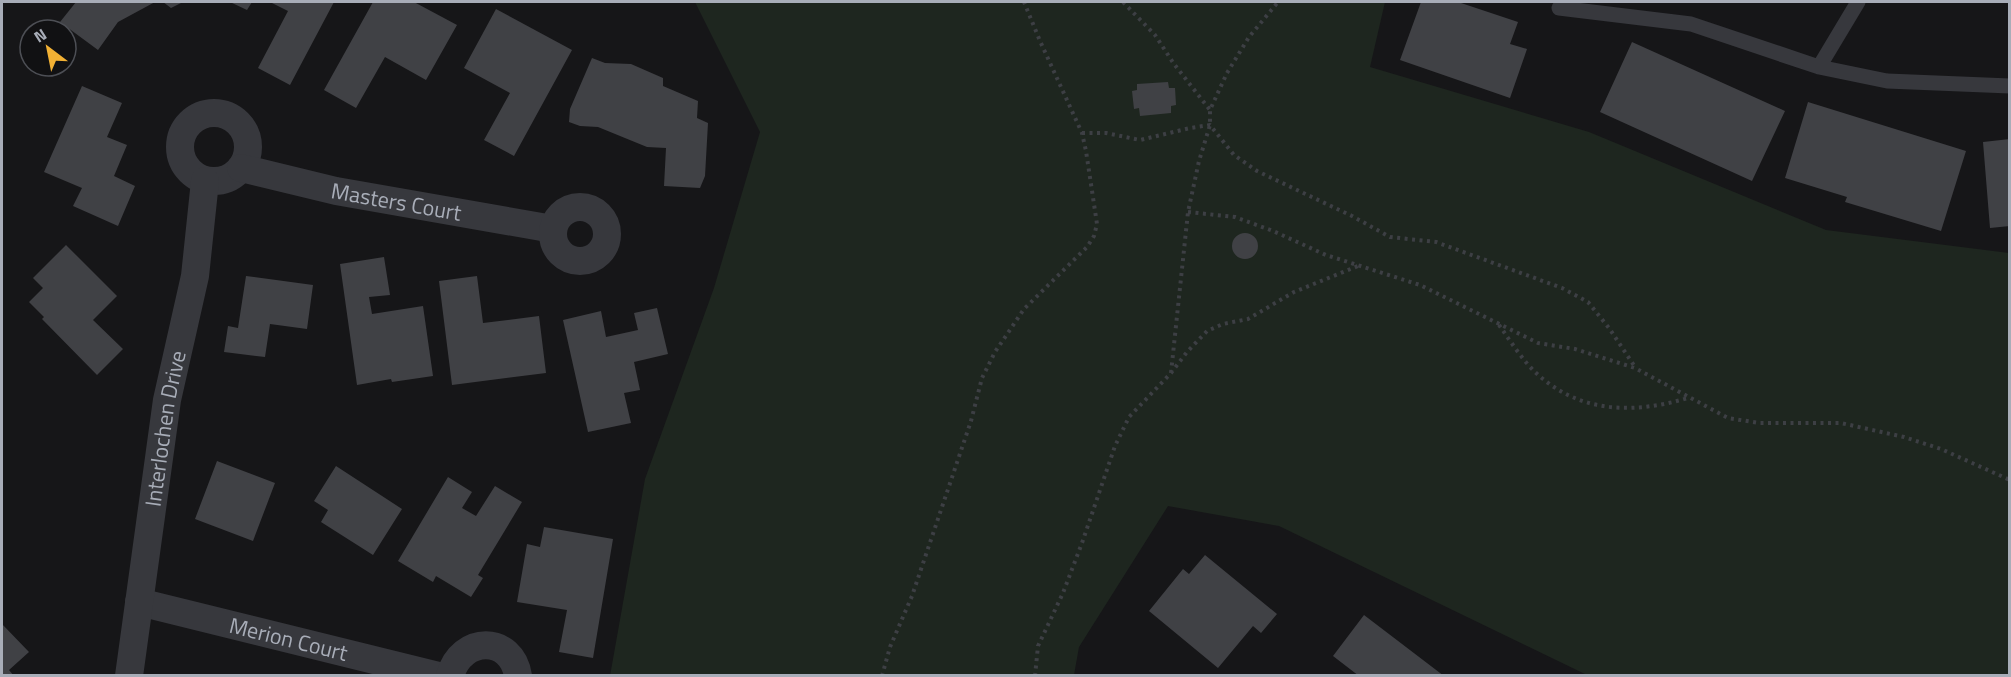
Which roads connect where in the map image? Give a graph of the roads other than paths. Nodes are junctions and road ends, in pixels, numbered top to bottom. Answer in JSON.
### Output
{"nodes":[{"id":1,"x":1858,"y":2,"type":"edge"},
{"id":2,"x":1559,"y":8,"type":"dead end"},
{"id":3,"x":1819,"y":67,"type":"junction"},
{"id":4,"x":2010,"y":86,"type":"edge"},
{"id":5,"x":241,"y":168,"type":"junction"},
{"id":6,"x":205,"y":181,"type":"junction"},
{"id":7,"x":553,"y":229,"type":"dead end"},
{"id":8,"x":139,"y":602,"type":"junction"},
{"id":9,"x":129,"y":675,"type":"edge"},
{"id":10,"x":439,"y":675,"type":"edge"},
{"id":11,"x":450,"y":675,"type":"edge"},
{"id":12,"x":518,"y":675,"type":"edge"}],
"edges":[{"from":1,"to":3,"type":"lane"},
{"from":2,"to":3,"type":"lane"},
{"from":3,"to":4,"type":"lane"},
{"from":5,"to":6,"type":"street"},
{"from":5,"to":6,"type":"street"},
{"from":5,"to":7,"type":"street","name":"Masters Court"},
{"from":6,"to":8,"type":"street","name":"Interlochen Drive"},
{"from":8,"to":9,"type":"street","name":"Interlochen Drive"},
{"from":8,"to":10,"type":"street","name":"Merion Court"},
{"from":11,"to":12,"type":"street"}]}
